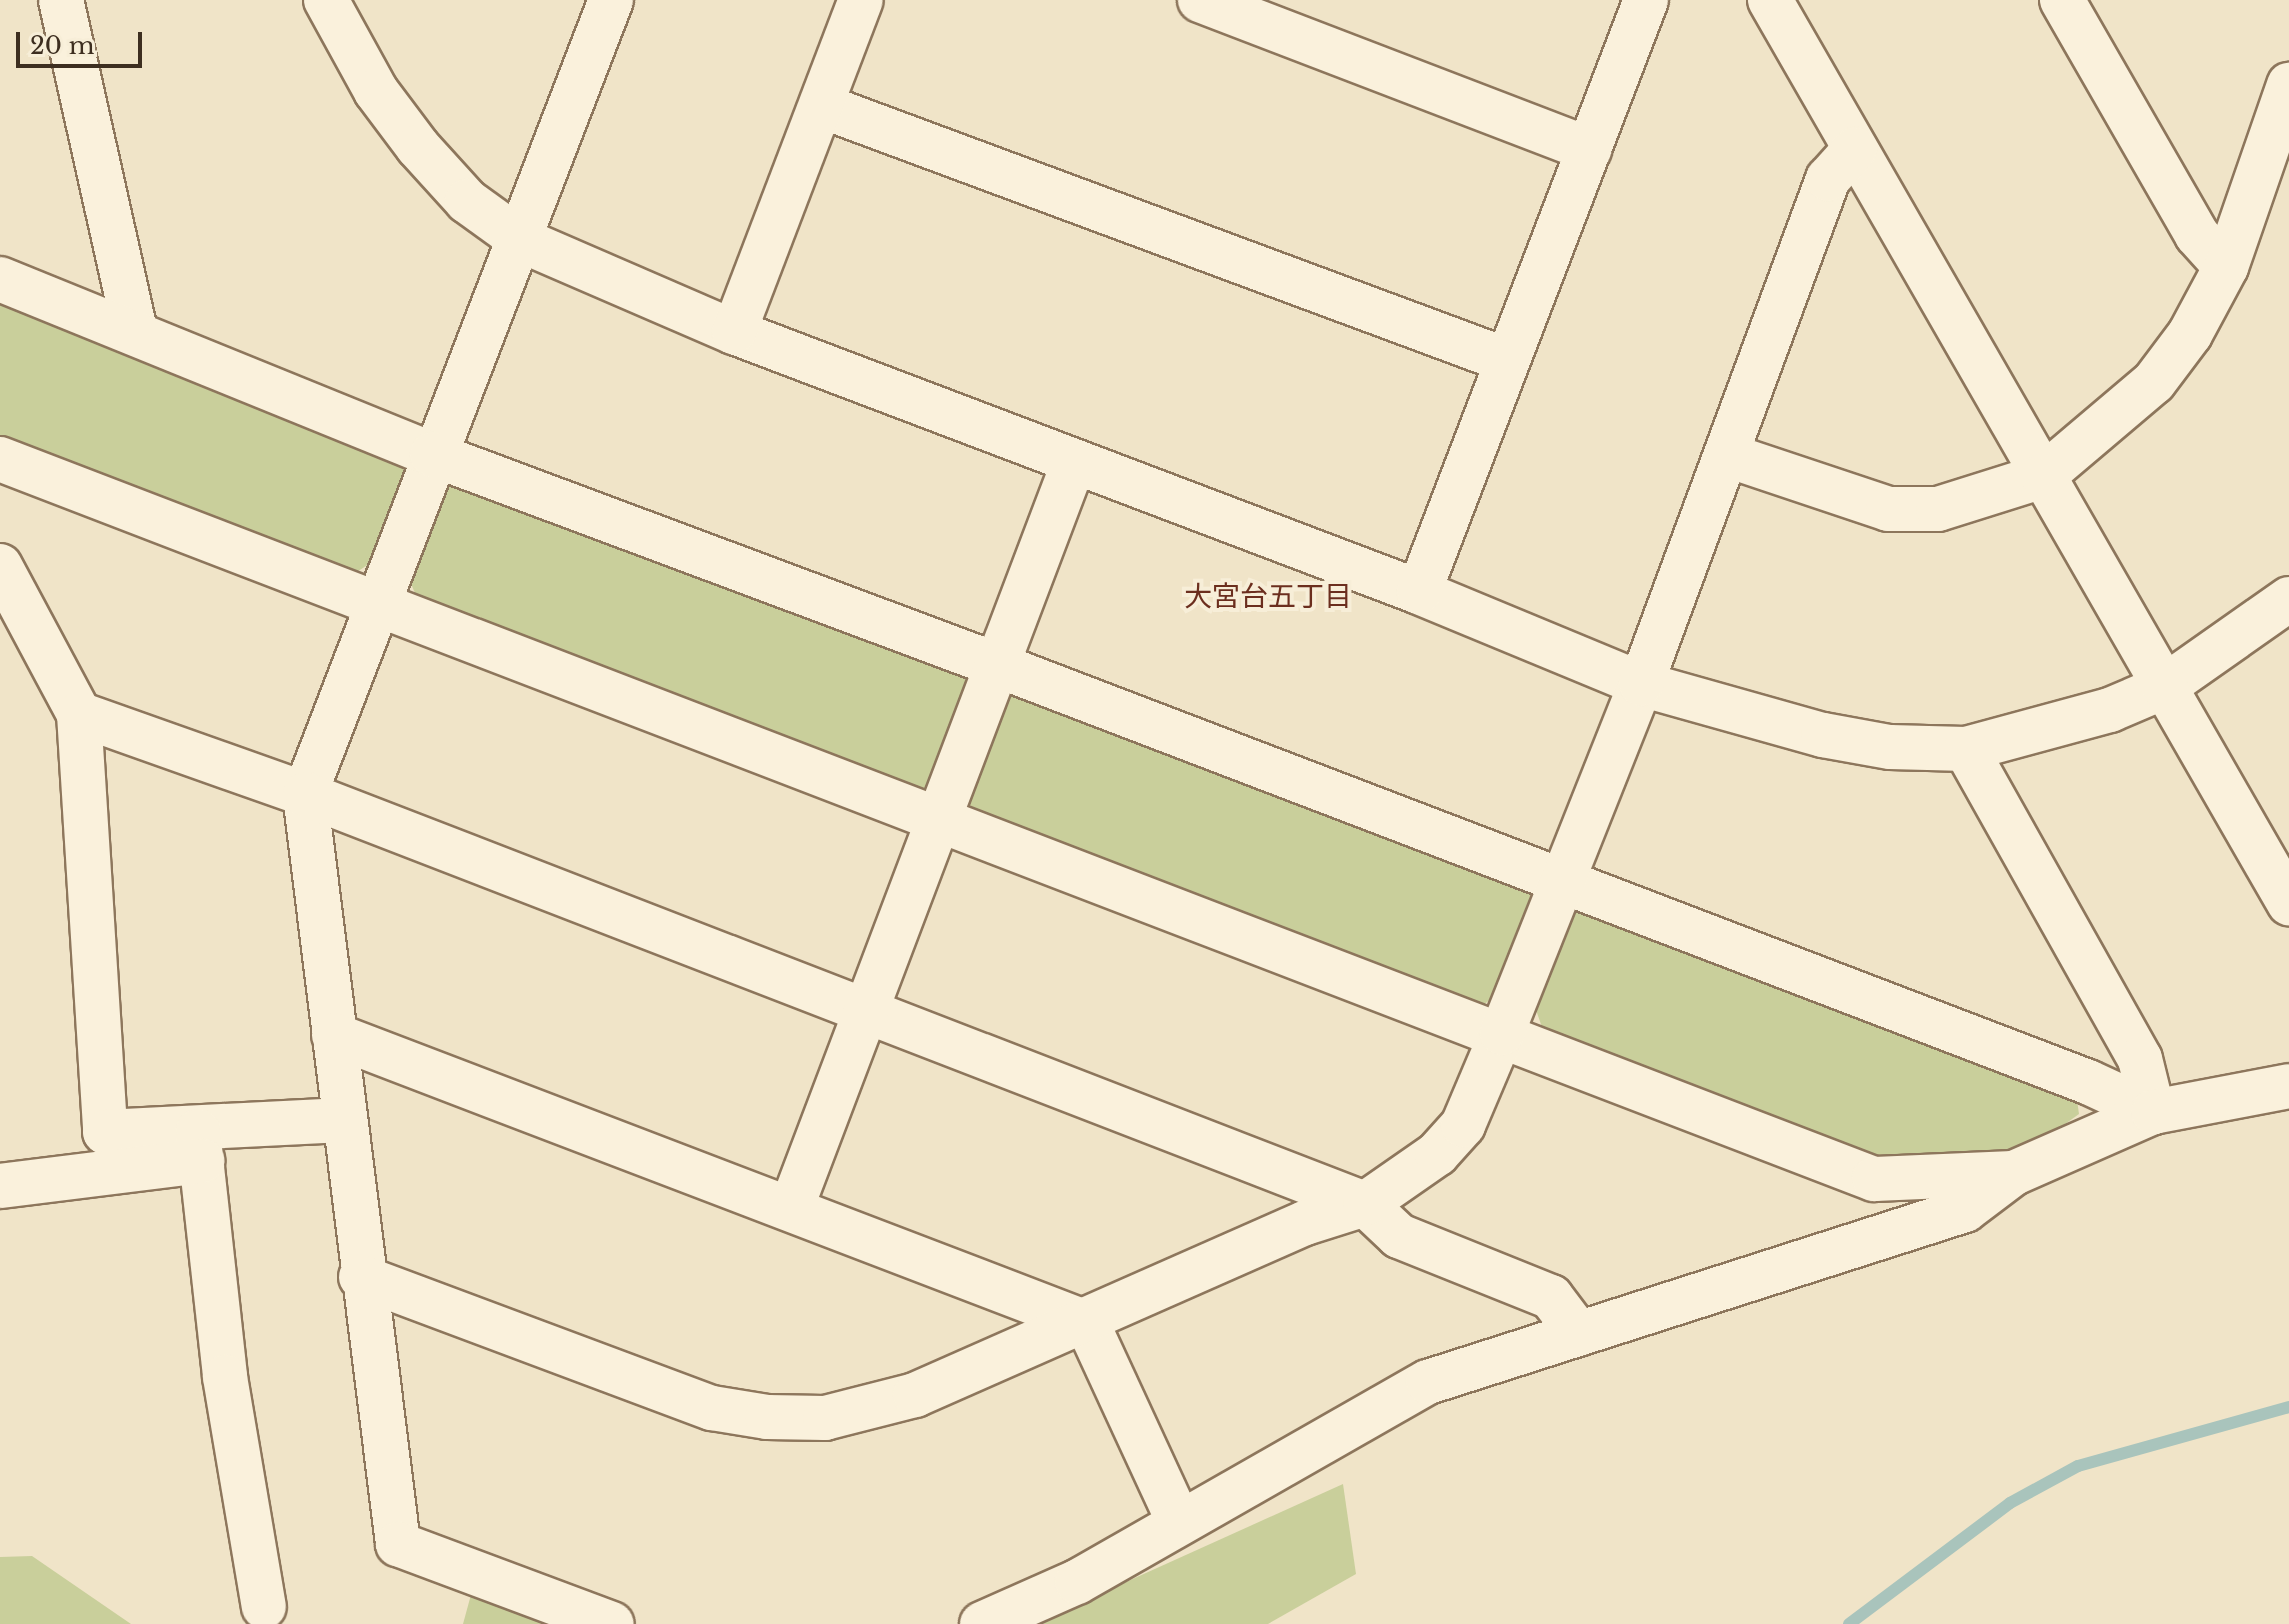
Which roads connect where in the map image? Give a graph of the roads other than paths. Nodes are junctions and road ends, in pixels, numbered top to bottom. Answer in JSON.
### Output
{"nodes":[{"id":1,"x":61,"y":0,"type":"edge"},
{"id":2,"x":326,"y":0,"type":"edge"},
{"id":3,"x":611,"y":0,"type":"edge"},
{"id":4,"x":861,"y":0,"type":"edge"},
{"id":5,"x":1200,"y":0,"type":"edge"},
{"id":6,"x":1646,"y":0,"type":"edge"},
{"id":7,"x":1770,"y":0,"type":"edge"},
{"id":8,"x":2067,"y":3,"type":"edge"},
{"id":9,"x":2287,"y":103,"type":"edge"},
{"id":10,"x":822,"y":106,"type":"junction"},
{"id":11,"x":1589,"y":149,"type":"junction"},
{"id":12,"x":1855,"y":149,"type":"junction"},
{"id":13,"x":521,"y":240,"type":"junction"},
{"id":14,"x":2226,"y":267,"type":"junction"},
{"id":15,"x":0,"y":279,"type":"edge"},
{"id":16,"x":135,"y":331,"type":"junction"},
{"id":17,"x":734,"y":332,"type":"junction"},
{"id":18,"x":1506,"y":360,"type":"junction"},
{"id":19,"x":432,"y":454,"type":"junction"},
{"id":20,"x":1727,"y":455,"type":"junction"},
{"id":21,"x":0,"y":459,"type":"edge"},
{"id":22,"x":1074,"y":462,"type":"junction"},
{"id":23,"x":2043,"y":476,"type":"junction"},
{"id":24,"x":0,"y":566,"type":"edge"},
{"id":25,"x":1419,"y":592,"type":"junction"},
{"id":26,"x":2289,"y":599,"type":"edge"},
{"id":27,"x":377,"y":604,"type":"junction"},
{"id":28,"x":997,"y":665,"type":"junction"},
{"id":29,"x":1641,"y":684,"type":"junction"},
{"id":30,"x":2164,"y":687,"type":"junction"},
{"id":31,"x":79,"y":714,"type":"junction"},
{"id":32,"x":1966,"y":749,"type":"junction"},
{"id":33,"x":305,"y":794,"type":"junction"},
{"id":34,"x":937,"y":818,"type":"junction"},
{"id":35,"x":1560,"y":881,"type":"junction"},
{"id":36,"x":2285,"y":885,"type":"edge"},
{"id":37,"x":867,"y":1012,"type":"junction"},
{"id":38,"x":1502,"y":1033,"type":"junction"},
{"id":39,"x":334,"y":1035,"type":"junction"},
{"id":40,"x":2289,"y":1086,"type":"edge"},
{"id":41,"x":2153,"y":1112,"type":"junction"},
{"id":42,"x":344,"y":1120,"type":"junction"},
{"id":43,"x":200,"y":1146,"type":"junction"},
{"id":44,"x":2014,"y":1173,"type":"junction"},
{"id":45,"x":0,"y":1186,"type":"edge"},
{"id":46,"x":1365,"y":1204,"type":"junction"},
{"id":47,"x":792,"y":1206,"type":"junction"},
{"id":48,"x":361,"y":1277,"type":"junction"},
{"id":49,"x":1087,"y":1323,"type":"junction"},
{"id":50,"x":1579,"y":1334,"type":"junction"},
{"id":51,"x":1179,"y":1522,"type":"junction"},
{"id":52,"x":264,"y":1607,"type":"dead end"},
{"id":53,"x":612,"y":1624,"type":"edge"},
{"id":54,"x":982,"y":1624,"type":"edge"}],
"edges":[{"from":1,"to":16,"type":"street"},
{"from":2,"to":13,"type":"street"},
{"from":3,"to":13,"type":"street"},
{"from":4,"to":10,"type":"street"},
{"from":5,"to":11,"type":"street"},
{"from":6,"to":11,"type":"street"},
{"from":7,"to":12,"type":"street"},
{"from":8,"to":14,"type":"street"},
{"from":9,"to":14,"type":"street"},
{"from":10,"to":17,"type":"street"},
{"from":10,"to":18,"type":"street"},
{"from":11,"to":18,"type":"street"},
{"from":12,"to":20,"type":"street"},
{"from":12,"to":23,"type":"street"},
{"from":13,"to":17,"type":"street"},
{"from":13,"to":19,"type":"street"},
{"from":14,"to":23,"type":"street"},
{"from":15,"to":16,"type":"street"},
{"from":16,"to":19,"type":"street"},
{"from":17,"to":22,"type":"street"},
{"from":18,"to":25,"type":"street"},
{"from":19,"to":27,"type":"street"},
{"from":19,"to":28,"type":"street"},
{"from":20,"to":23,"type":"street"},
{"from":20,"to":29,"type":"street"},
{"from":21,"to":27,"type":"street"},
{"from":22,"to":25,"type":"street"},
{"from":22,"to":28,"type":"street"},
{"from":23,"to":30,"type":"street"},
{"from":24,"to":31,"type":"street"},
{"from":25,"to":29,"type":"street"},
{"from":26,"to":30,"type":"street"},
{"from":27,"to":33,"type":"street"},
{"from":27,"to":34,"type":"street"},
{"from":28,"to":34,"type":"street"},
{"from":28,"to":35,"type":"street"},
{"from":29,"to":32,"type":"street"},
{"from":29,"to":35,"type":"street"},
{"from":30,"to":32,"type":"street"},
{"from":30,"to":36,"type":"street"},
{"from":31,"to":33,"type":"street"},
{"from":31,"to":43,"type":"street"},
{"from":32,"to":41,"type":"street"},
{"from":33,"to":37,"type":"street"},
{"from":33,"to":39,"type":"street"},
{"from":34,"to":37,"type":"street"},
{"from":34,"to":38,"type":"street"},
{"from":35,"to":38,"type":"street"},
{"from":35,"to":41,"type":"street"},
{"from":37,"to":46,"type":"street"},
{"from":37,"to":47,"type":"street"},
{"from":38,"to":44,"type":"street"},
{"from":38,"to":46,"type":"street"},
{"from":39,"to":42,"type":"street"},
{"from":39,"to":47,"type":"street"},
{"from":40,"to":41,"type":"street"},
{"from":41,"to":44,"type":"street"},
{"from":42,"to":43,"type":"street"},
{"from":42,"to":48,"type":"street"},
{"from":43,"to":45,"type":"street"},
{"from":43,"to":52,"type":"street"},
{"from":44,"to":50,"type":"street"},
{"from":46,"to":49,"type":"street"},
{"from":46,"to":50,"type":"street"},
{"from":47,"to":49,"type":"street"},
{"from":48,"to":49,"type":"street"},
{"from":48,"to":53,"type":"street"},
{"from":49,"to":51,"type":"street"},
{"from":50,"to":51,"type":"street"},
{"from":51,"to":54,"type":"street"}]}
